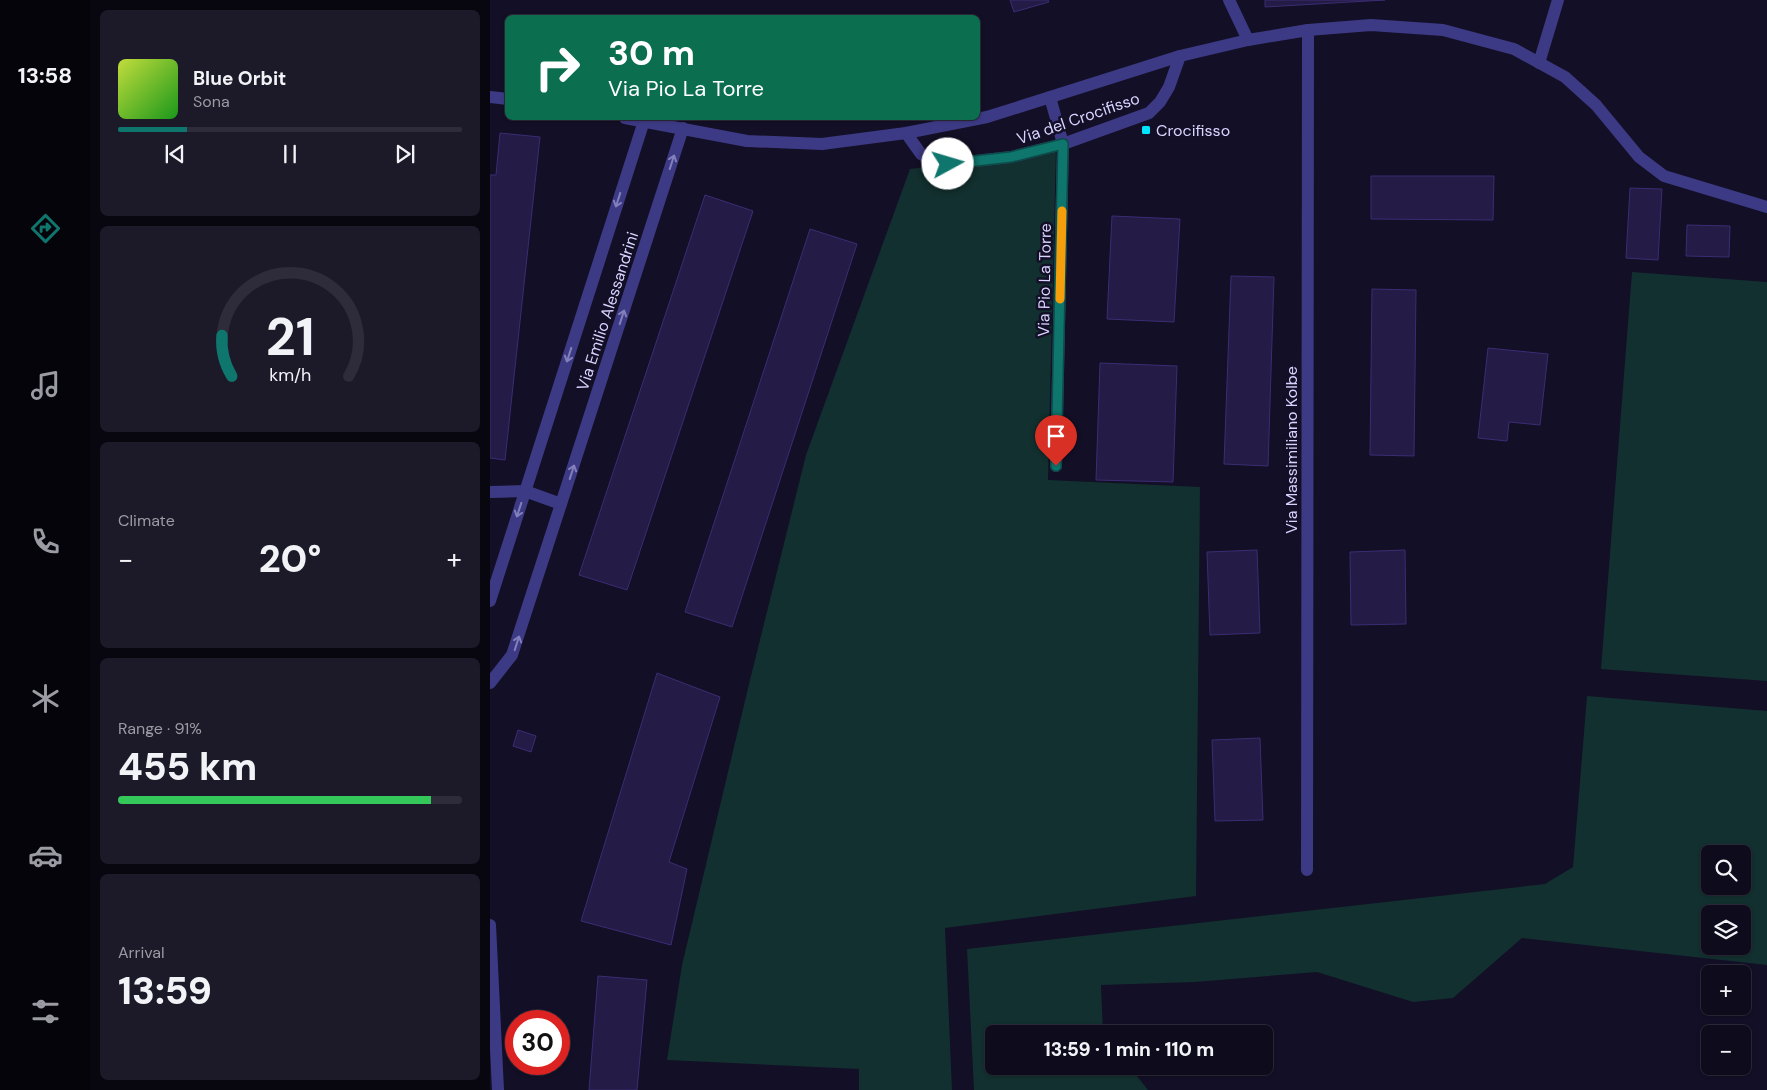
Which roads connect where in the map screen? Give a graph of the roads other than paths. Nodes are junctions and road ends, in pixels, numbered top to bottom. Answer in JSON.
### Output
{"nodes":[{"id":1,"x":1229,"y":0,"type":"edge"},
{"id":2,"x":1558,"y":0,"type":"edge"},
{"id":3,"x":1308,"y":30,"type":"junction"},
{"id":4,"x":1248,"y":40,"type":"junction"},
{"id":5,"x":1180,"y":56,"type":"junction"},
{"id":6,"x":1539,"y":63,"type":"junction"},
{"id":7,"x":490,"y":97,"type":"edge"},
{"id":8,"x":1050,"y":97,"type":"junction"},
{"id":9,"x":505,"y":99,"type":"edge"},
{"id":10,"x":980,"y":118,"type":"edge"},
{"id":11,"x":638,"y":120,"type":"edge"},
{"id":12,"x":972,"y":120,"type":"edge"},
{"id":13,"x":644,"y":121,"type":"junction"},
{"id":14,"x":683,"y":128,"type":"junction"},
{"id":15,"x":906,"y":133,"type":"junction"},
{"id":16,"x":1063,"y":144,"type":"junction"},
{"id":17,"x":1767,"y":207,"type":"edge"},
{"id":18,"x":1056,"y":466,"type":"dead end"},
{"id":19,"x":525,"y":491,"type":"junction"},
{"id":20,"x":490,"y":492,"type":"edge"},
{"id":21,"x":562,"y":504,"type":"junction"},
{"id":22,"x":490,"y":601,"type":"edge"},
{"id":23,"x":490,"y":683,"type":"edge"},
{"id":24,"x":1307,"y":870,"type":"dead end"},
{"id":25,"x":490,"y":925,"type":"edge"},
{"id":26,"x":498,"y":1090,"type":"edge"}],
"edges":[{"from":1,"to":4,"type":"street"},
{"from":2,"to":6,"type":"street"},
{"from":3,"to":4,"type":"street","name":"Via del Crocifisso"},
{"from":3,"to":6,"type":"street","name":"Via del Crocifisso"},
{"from":3,"to":24,"type":"street","name":"Via Massimiliano Kolbe"},
{"from":4,"to":5,"type":"street","name":"Via del Crocifisso"},
{"from":5,"to":8,"type":"street","name":"Via del Crocifisso"},
{"from":5,"to":16,"type":"street","name":"Via del Crocifisso"},
{"from":6,"to":17,"type":"street","name":"Via del Crocifisso"},
{"from":7,"to":9,"type":"street"},
{"from":8,"to":10,"type":"street","name":"Via del Crocifisso"},
{"from":8,"to":16,"type":"street","name":"Via Pio La Torre"},
{"from":11,"to":13,"type":"street","name":"Via del Crocifisso"},
{"from":12,"to":15,"type":"street","name":"Via del Crocifisso"},
{"from":13,"to":14,"type":"street","name":"Via del Crocifisso"},
{"from":13,"to":19,"type":"street","name":"Via Emilio Alessandrini","one_way":true},
{"from":14,"to":15,"type":"street","name":"Via del Crocifisso"},
{"from":21,"to":14,"type":"street","name":"Via Emilio Alessandrini","one_way":true},
{"from":15,"to":16,"type":"street","name":"Via del Crocifisso"},
{"from":16,"to":18,"type":"street","name":"Via Pio La Torre"},
{"from":19,"to":20,"type":"street"},
{"from":19,"to":21,"type":"street"},
{"from":19,"to":22,"type":"street","name":"Via Emilio Alessandrini","one_way":true},
{"from":23,"to":21,"type":"street","name":"Via Emilio Alessandrini","one_way":true},
{"from":25,"to":26,"type":"street"}]}
